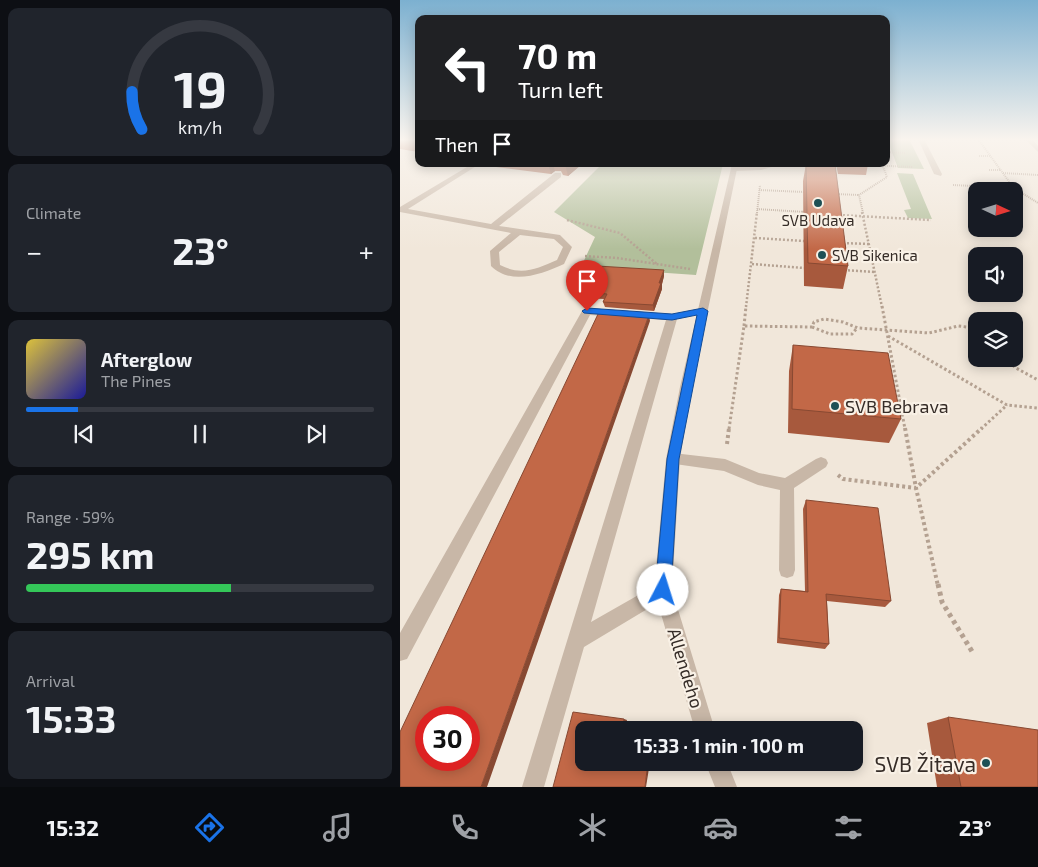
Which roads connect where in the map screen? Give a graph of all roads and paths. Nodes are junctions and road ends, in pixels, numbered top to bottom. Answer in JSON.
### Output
{"nodes":[{"id":1,"x":457,"y":176,"type":"edge"},
{"id":2,"x":557,"y":176,"type":"edge"},
{"id":3,"x":732,"y":176,"type":"edge"},
{"id":4,"x":887,"y":176,"type":"edge"},
{"id":5,"x":939,"y":176,"type":"edge"},
{"id":6,"x":761,"y":184,"type":"dead end"},
{"id":7,"x":968,"y":186,"type":"edge"},
{"id":8,"x":759,"y":190,"type":"junction"},
{"id":9,"x":804,"y":192,"type":"edge"},
{"id":10,"x":832,"y":194,"type":"edge"},
{"id":11,"x":1023,"y":194,"type":"edge"},
{"id":12,"x":859,"y":195,"type":"junction"},
{"id":13,"x":1038,"y":203,"type":"edge"},
{"id":14,"x":757,"y":209,"type":"junction"},
{"id":15,"x":401,"y":210,"type":"edge"},
{"id":16,"x":804,"y":212,"type":"edge"},
{"id":17,"x":834,"y":215,"type":"edge"},
{"id":18,"x":862,"y":216,"type":"junction"},
{"id":19,"x":562,"y":219,"type":"dead end"},
{"id":20,"x":931,"y":220,"type":"dead end"},
{"id":21,"x":493,"y":227,"type":"junction"},
{"id":22,"x":518,"y":232,"type":"junction"},
{"id":23,"x":754,"y":238,"type":"junction"},
{"id":24,"x":804,"y":241,"type":"dead end"},
{"id":25,"x":838,"y":242,"type":"edge"},
{"id":26,"x":868,"y":244,"type":"junction"},
{"id":27,"x":564,"y":255,"type":"junction"},
{"id":28,"x":752,"y":264,"type":"junction"},
{"id":29,"x":658,"y":265,"type":"junction"},
{"id":30,"x":804,"y":268,"type":"dead end"},
{"id":31,"x":841,"y":270,"type":"edge"},
{"id":32,"x":712,"y":272,"type":"junction"},
{"id":33,"x":874,"y":272,"type":"junction"},
{"id":34,"x":703,"y":311,"type":"junction"},
{"id":35,"x":672,"y":317,"type":"junction"},
{"id":36,"x":744,"y":326,"type":"junction"},
{"id":37,"x":812,"y":327,"type":"junction"},
{"id":38,"x":968,"y":327,"type":"edge"},
{"id":39,"x":858,"y":328,"type":"junction"},
{"id":40,"x":887,"y":329,"type":"junction"},
{"id":41,"x":888,"y":336,"type":"junction"},
{"id":42,"x":1015,"y":367,"type":"edge"},
{"id":43,"x":1038,"y":380,"type":"edge"},
{"id":44,"x":1007,"y":406,"type":"junction"},
{"id":45,"x":1038,"y":408,"type":"edge"},
{"id":46,"x":673,"y":459,"type":"junction"},
{"id":47,"x":821,"y":463,"type":"joint"},
{"id":48,"x":724,"y":465,"type":"junction"},
{"id":49,"x":787,"y":485,"type":"junction"},
{"id":50,"x":916,"y":488,"type":"junction"},
{"id":51,"x":787,"y":570,"type":"dead end"},
{"id":52,"x":663,"y":590,"type":"junction"},
{"id":53,"x":576,"y":641,"type":"junction"},
{"id":54,"x":400,"y":652,"type":"edge"},
{"id":55,"x":973,"y":653,"type":"dead end"},
{"id":56,"x":702,"y":721,"type":"edge"},
{"id":57,"x":720,"y":771,"type":"edge"},
{"id":58,"x":533,"y":787,"type":"edge"},
{"id":59,"x":726,"y":787,"type":"edge"}],
"edges":[{"from":1,"to":15,"type":"street"},
{"from":2,"to":21,"type":"street"},
{"from":3,"to":32,"type":"street","name":"Allendeho"},
{"from":4,"to":12,"type":"path"},
{"from":5,"to":7,"type":"path"},
{"from":6,"to":8,"type":"path"},
{"from":8,"to":9,"type":"path"},
{"from":8,"to":14,"type":"path"},
{"from":10,"to":12,"type":"path"},
{"from":11,"to":13,"type":"path"},
{"from":12,"to":18,"type":"path"},
{"from":14,"to":16,"type":"path"},
{"from":14,"to":23,"type":"path"},
{"from":15,"to":21,"type":"street"},
{"from":17,"to":18,"type":"path"},
{"from":18,"to":20,"type":"path"},
{"from":18,"to":26,"type":"path"},
{"from":19,"to":29,"type":"path"},
{"from":21,"to":22,"type":"street"},
{"from":22,"to":27,"type":"street"},
{"from":22,"to":27,"type":"street"},
{"from":23,"to":24,"type":"path"},
{"from":23,"to":28,"type":"path"},
{"from":25,"to":26,"type":"path"},
{"from":26,"to":33,"type":"path"},
{"from":27,"to":29,"type":"path"},
{"from":28,"to":30,"type":"path"},
{"from":28,"to":36,"type":"path"},
{"from":29,"to":32,"type":"path"},
{"from":31,"to":33,"type":"path"},
{"from":32,"to":34,"type":"street","name":"Allendeho"},
{"from":33,"to":40,"type":"path"},
{"from":34,"to":35,"type":"street"},
{"from":34,"to":46,"type":"street","name":"Allendeho"},
{"from":35,"to":53,"type":"street"},
{"from":35,"to":54,"type":"street"},
{"from":36,"to":37,"type":"path"},
{"from":36,"to":48,"type":"path"},
{"from":37,"to":39,"type":"path"},
{"from":37,"to":39,"type":"path"},
{"from":38,"to":40,"type":"path"},
{"from":39,"to":40,"type":"path"},
{"from":40,"to":41,"type":"path"},
{"from":41,"to":44,"type":"path"},
{"from":41,"to":50,"type":"path"},
{"from":42,"to":43,"type":"path"},
{"from":44,"to":45,"type":"path"},
{"from":44,"to":50,"type":"path"},
{"from":46,"to":48,"type":"street"},
{"from":46,"to":52,"type":"street","name":"Allendeho"},
{"from":47,"to":49,"type":"street"},
{"from":47,"to":50,"type":"path"},
{"from":48,"to":49,"type":"street"},
{"from":49,"to":51,"type":"street"},
{"from":50,"to":55,"type":"path"},
{"from":52,"to":53,"type":"street"},
{"from":52,"to":56,"type":"street","name":"Allendeho"},
{"from":53,"to":58,"type":"street"},
{"from":57,"to":59,"type":"street"}]}
